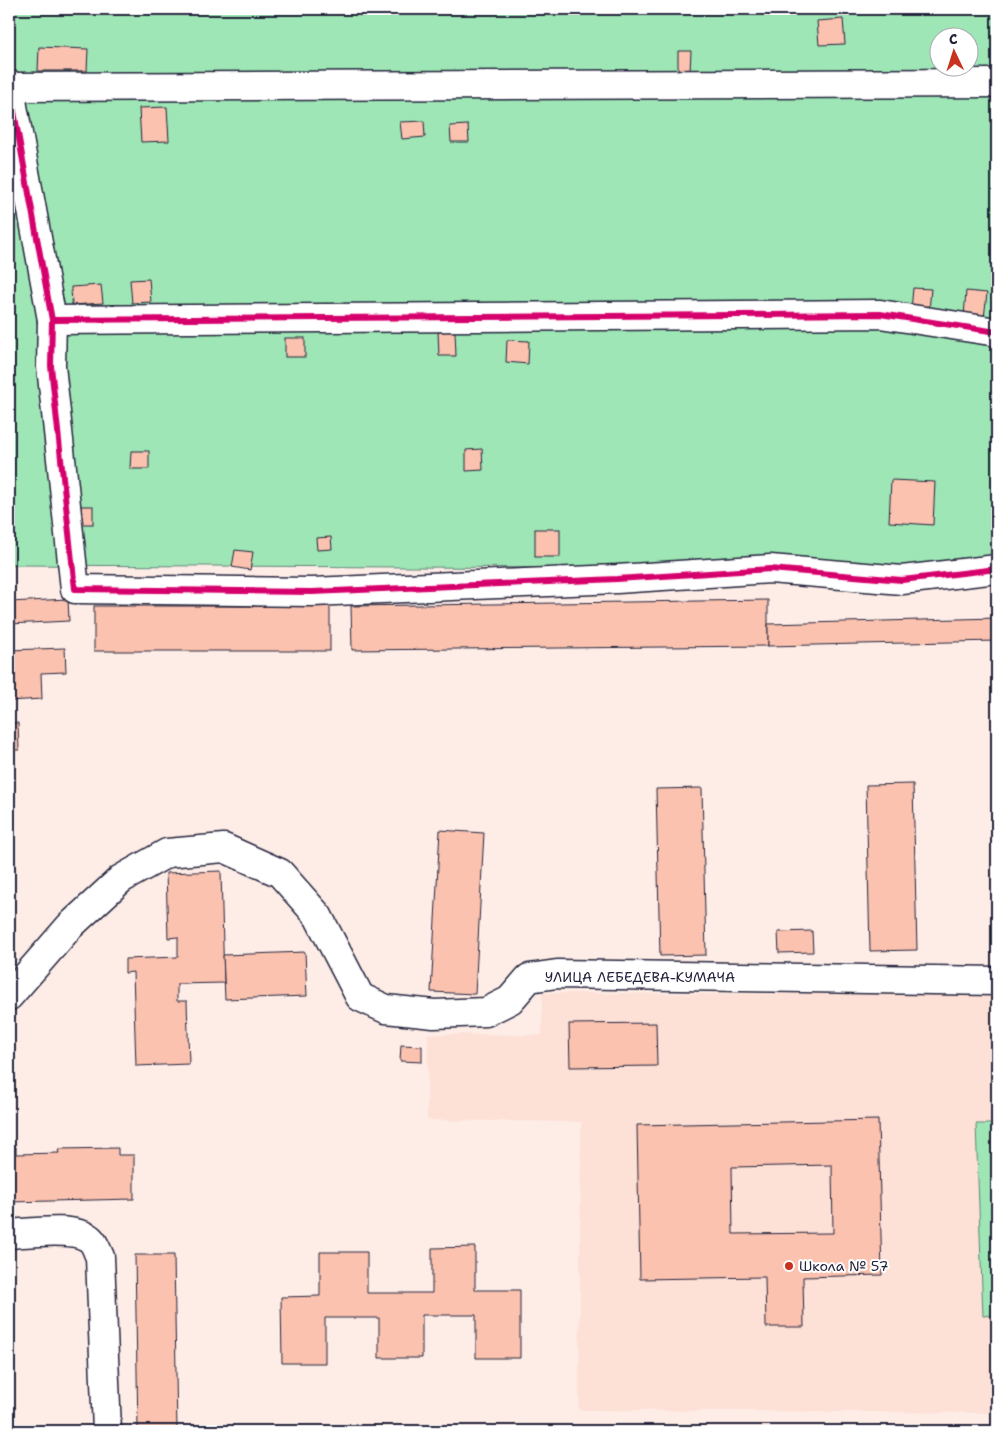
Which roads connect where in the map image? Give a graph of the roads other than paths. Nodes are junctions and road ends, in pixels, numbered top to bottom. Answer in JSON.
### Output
{"nodes":[{"id":1,"x":997,"y":83,"type":"edge"},
{"id":2,"x":9,"y":86,"type":"edge"},
{"id":3,"x":52,"y":320,"type":"junction"},
{"id":4,"x":997,"y":332,"type":"edge"},
{"id":5,"x":997,"y":569,"type":"edge"},
{"id":6,"x":997,"y":981,"type":"edge"},
{"id":7,"x":9,"y":996,"type":"edge"},
{"id":8,"x":9,"y":1234,"type":"edge"},
{"id":9,"x":107,"y":1431,"type":"edge"}],
"edges":[{"from":1,"to":2,"type":"street"},
{"from":2,"to":3,"type":"street"},
{"from":3,"to":4,"type":"street"},
{"from":3,"to":5,"type":"street"},
{"from":6,"to":7,"type":"street","name":"УЛИЦА ЛЕБЕДЕВА-КУМАЧА"},
{"from":8,"to":9,"type":"street"}]}
